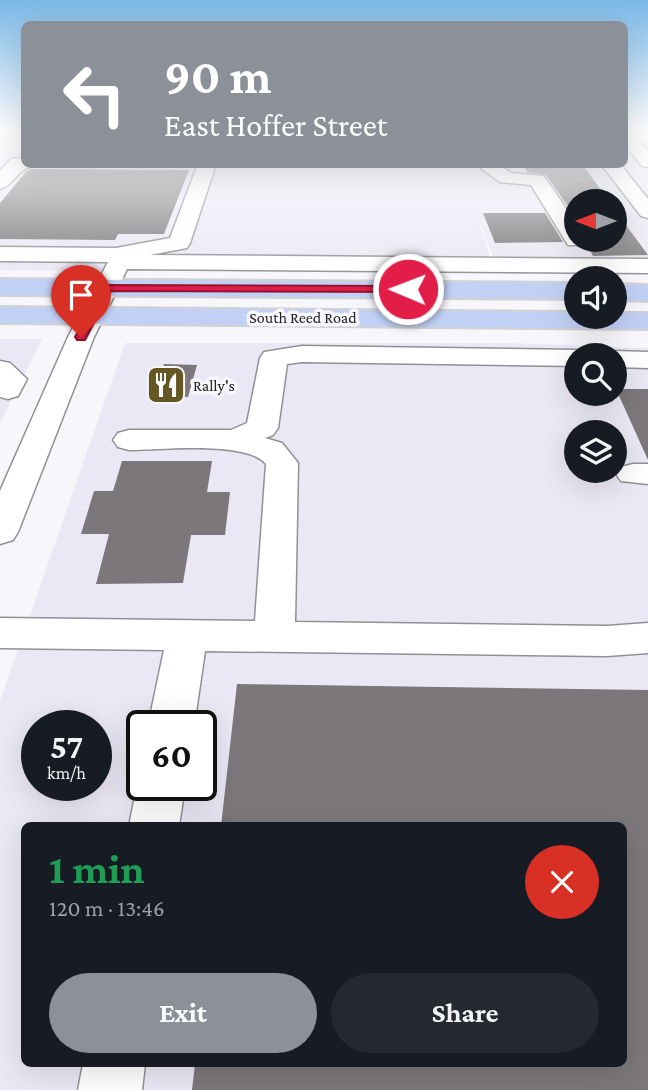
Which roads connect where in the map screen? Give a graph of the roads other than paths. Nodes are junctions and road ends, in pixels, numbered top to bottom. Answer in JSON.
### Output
{"nodes":[{"id":1,"x":201,"y":180,"type":"edge"},
{"id":2,"x":535,"y":180,"type":"edge"},
{"id":3,"x":623,"y":180,"type":"edge"},
{"id":4,"x":529,"y":202,"type":"dead end"},
{"id":5,"x":648,"y":212,"type":"edge"},
{"id":6,"x":564,"y":222,"type":"edge"},
{"id":7,"x":540,"y":223,"type":"dead end"},
{"id":8,"x":550,"y":244,"type":"dead end"},
{"id":9,"x":583,"y":252,"type":"edge"},
{"id":10,"x":0,"y":254,"type":"edge"},
{"id":11,"x":561,"y":266,"type":"joint"},
{"id":12,"x":592,"y":266,"type":"edge"},
{"id":13,"x":627,"y":267,"type":"edge"},
{"id":14,"x":648,"y":267,"type":"edge"},
{"id":15,"x":115,"y":268,"type":"junction"},
{"id":16,"x":0,"y":287,"type":"edge"},
{"id":17,"x":564,"y":290,"type":"edge"},
{"id":18,"x":627,"y":292,"type":"edge"},
{"id":19,"x":648,"y":293,"type":"edge"},
{"id":20,"x":0,"y":315,"type":"edge"},
{"id":21,"x":91,"y":315,"type":"junction"},
{"id":22,"x":648,"y":321,"type":"edge"},
{"id":23,"x":564,"y":358,"type":"edge"},
{"id":24,"x":627,"y":359,"type":"edge"},
{"id":25,"x":648,"y":360,"type":"edge"},
{"id":26,"x":130,"y":440,"type":"dead end"},
{"id":27,"x":236,"y":440,"type":"junction"},
{"id":28,"x":0,"y":455,"type":"edge"},
{"id":29,"x":32,"y":455,"type":"junction"},
{"id":30,"x":8,"y":493,"type":"edge"},
{"id":31,"x":0,"y":532,"type":"edge"},
{"id":32,"x":0,"y":633,"type":"edge"},
{"id":33,"x":187,"y":636,"type":"junction"},
{"id":34,"x":274,"y":637,"type":"junction"},
{"id":35,"x":648,"y":638,"type":"edge"},
{"id":36,"x":174,"y":710,"type":"edge"},
{"id":37,"x":159,"y":801,"type":"edge"},
{"id":38,"x":156,"y":822,"type":"edge"},
{"id":39,"x":114,"y":1067,"type":"edge"},
{"id":40,"x":110,"y":1090,"type":"edge"}],
"edges":[{"from":1,"to":15,"type":"street"},
{"from":2,"to":6,"type":"street"},
{"from":3,"to":5,"type":"street"},
{"from":4,"to":7,"type":"street"},
{"from":8,"to":11,"type":"street"},
{"from":9,"to":12,"type":"street"},
{"from":10,"to":15,"type":"street"},
{"from":11,"to":15,"type":"street"},
{"from":13,"to":14,"type":"street"},
{"from":15,"to":16,"type":"main road","name":"South Reed Road"},
{"from":15,"to":17,"type":"main road","name":"South Reed Road"},
{"from":15,"to":21,"type":"street"},
{"from":18,"to":19,"type":"main road"},
{"from":20,"to":21,"type":"main road","name":"South Reed Road"},
{"from":21,"to":22,"type":"main road","name":"South Reed Road"},
{"from":21,"to":29,"type":"street"},
{"from":23,"to":27,"type":"lane"},
{"from":24,"to":25,"type":"street"},
{"from":26,"to":27,"type":"lane"},
{"from":27,"to":34,"type":"street"},
{"from":28,"to":29,"type":"street"},
{"from":29,"to":30,"type":"street"},
{"from":30,"to":31,"type":"street"},
{"from":32,"to":33,"type":"street"},
{"from":33,"to":34,"type":"street"},
{"from":33,"to":36,"type":"street"},
{"from":34,"to":35,"type":"street"},
{"from":37,"to":38,"type":"street"},
{"from":39,"to":40,"type":"street"}]}
